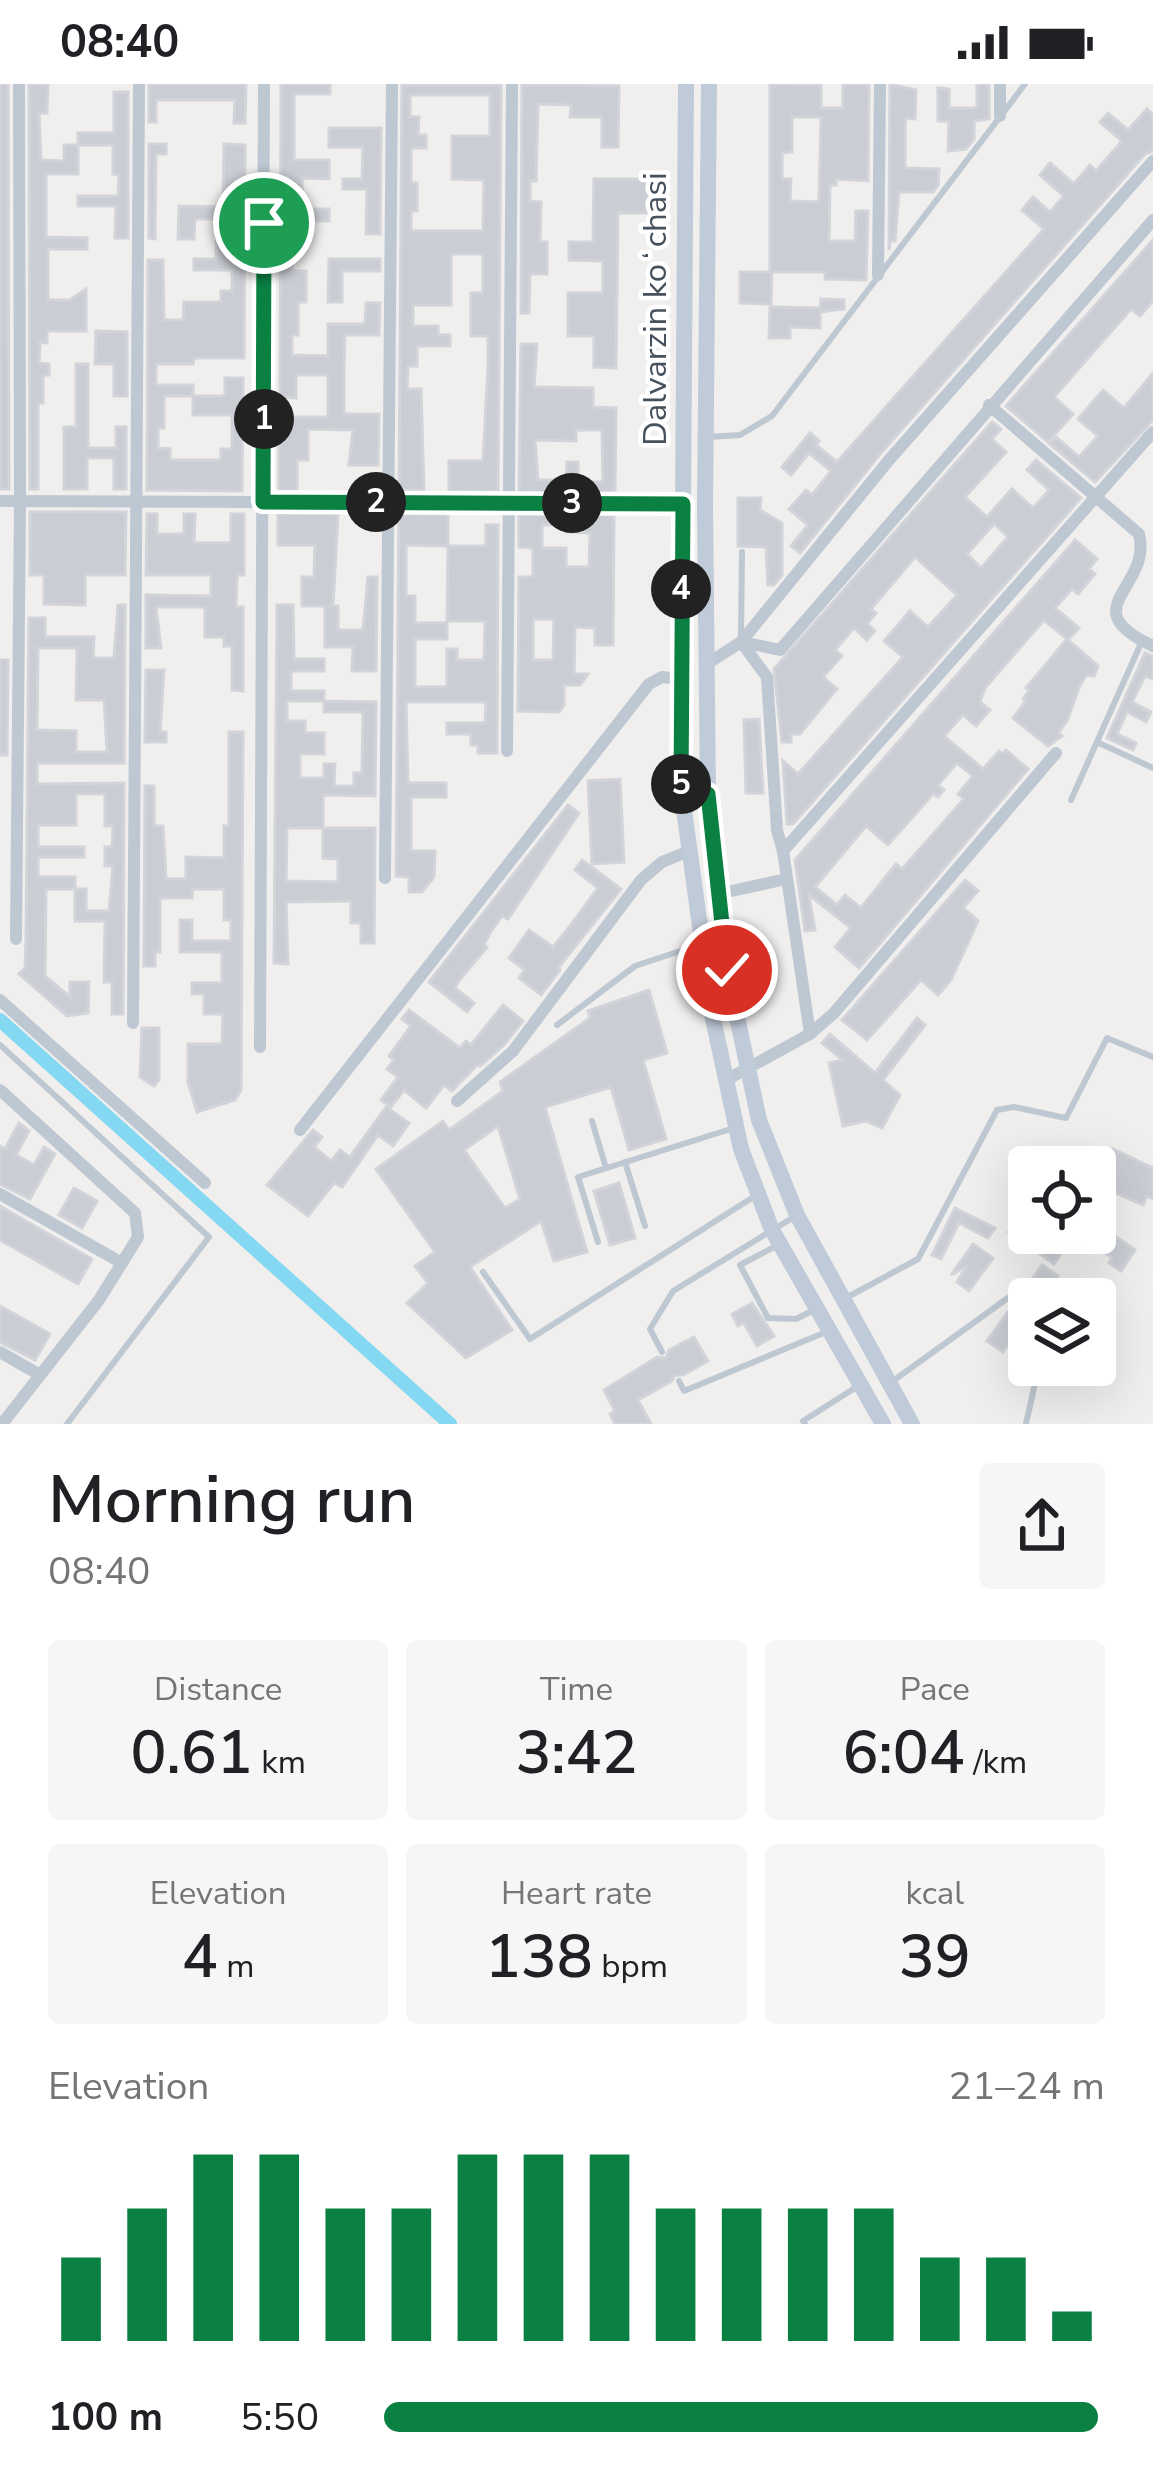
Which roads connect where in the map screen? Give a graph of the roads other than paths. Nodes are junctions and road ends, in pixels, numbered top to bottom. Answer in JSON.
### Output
{"nodes":[{"id":1,"x":19,"y":84,"type":"edge"},
{"id":2,"x":139,"y":84,"type":"edge"},
{"id":3,"x":264,"y":84,"type":"edge"},
{"id":4,"x":392,"y":84,"type":"edge"},
{"id":5,"x":512,"y":84,"type":"edge"},
{"id":6,"x":686,"y":84,"type":"edge"},
{"id":7,"x":709,"y":84,"type":"edge"},
{"id":8,"x":880,"y":84,"type":"edge"},
{"id":9,"x":1000,"y":84,"type":"edge"},
{"id":10,"x":1025,"y":84,"type":"edge"},
{"id":11,"x":1000,"y":116,"type":"junction"},
{"id":12,"x":1153,"y":161,"type":"edge"},
{"id":13,"x":1153,"y":220,"type":"edge"},
{"id":14,"x":878,"y":275,"type":"junction"},
{"id":15,"x":989,"y":405,"type":"junction"},
{"id":16,"x":1153,"y":432,"type":"edge"},
{"id":17,"x":706,"y":437,"type":"junction"},
{"id":18,"x":1096,"y":497,"type":"junction"},
{"id":19,"x":0,"y":501,"type":"edge"},
{"id":20,"x":20,"y":501,"type":"junction"},
{"id":21,"x":138,"y":502,"type":"junction"},
{"id":22,"x":263,"y":502,"type":"junction"},
{"id":23,"x":390,"y":502,"type":"junction"},
{"id":24,"x":510,"y":503,"type":"junction"},
{"id":25,"x":683,"y":504,"type":"junction"},
{"id":26,"x":742,"y":552,"type":"dead end"},
{"id":27,"x":741,"y":642,"type":"junction"},
{"id":28,"x":1147,"y":643,"type":"edge"},
{"id":29,"x":707,"y":664,"type":"junction"},
{"id":30,"x":680,"y":679,"type":"junction"},
{"id":31,"x":1097,"y":742,"type":"junction"},
{"id":32,"x":508,"y":752,"type":"dead end"},
{"id":33,"x":1057,"y":753,"type":"dead end"},
{"id":34,"x":1153,"y":768,"type":"edge"},
{"id":35,"x":708,"y":794,"type":"junction"},
{"id":36,"x":683,"y":799,"type":"junction"},
{"id":37,"x":1071,"y":800,"type":"dead end"},
{"id":38,"x":688,"y":851,"type":"junction"},
{"id":39,"x":783,"y":851,"type":"junction"},
{"id":40,"x":385,"y":878,"type":"dead end"},
{"id":41,"x":786,"y":879,"type":"junction"},
{"id":42,"x":718,"y":894,"type":"junction"},
{"id":43,"x":16,"y":939,"type":"dead end"},
{"id":44,"x":702,"y":944,"type":"junction"},
{"id":45,"x":0,"y":1000,"type":"edge"},
{"id":46,"x":133,"y":1023,"type":"dead end"},
{"id":47,"x":557,"y":1025,"type":"dead end"},
{"id":48,"x":810,"y":1034,"type":"junction"},
{"id":49,"x":0,"y":1045,"type":"edge"},
{"id":50,"x":260,"y":1047,"type":"dead end"},
{"id":51,"x":1153,"y":1057,"type":"edge"},
{"id":52,"x":750,"y":1069,"type":"junction"},
{"id":53,"x":728,"y":1079,"type":"junction"},
{"id":54,"x":0,"y":1090,"type":"edge"},
{"id":55,"x":457,"y":1101,"type":"dead end"},
{"id":56,"x":592,"y":1121,"type":"dead end"},
{"id":57,"x":737,"y":1127,"type":"junction"},
{"id":58,"x":300,"y":1130,"type":"dead end"},
{"id":59,"x":766,"y":1139,"type":"junction"},
{"id":60,"x":741,"y":1149,"type":"junction"},
{"id":61,"x":625,"y":1162,"type":"junction"},
{"id":62,"x":606,"y":1168,"type":"junction"},
{"id":63,"x":205,"y":1183,"type":"dead end"},
{"id":64,"x":0,"y":1194,"type":"edge"},
{"id":65,"x":758,"y":1194,"type":"junction"},
{"id":66,"x":797,"y":1215,"type":"junction"},
{"id":67,"x":645,"y":1226,"type":"dead end"},
{"id":68,"x":776,"y":1237,"type":"junction"},
{"id":69,"x":598,"y":1242,"type":"dead end"},
{"id":70,"x":122,"y":1263,"type":"junction"},
{"id":71,"x":483,"y":1272,"type":"dead end"},
{"id":72,"x":1008,"y":1298,"type":"edge"},
{"id":73,"x":841,"y":1300,"type":"junction"},
{"id":74,"x":815,"y":1310,"type":"junction"},
{"id":75,"x":827,"y":1331,"type":"junction"},
{"id":76,"x":0,"y":1352,"type":"edge"},
{"id":77,"x":662,"y":1352,"type":"dead end"},
{"id":78,"x":40,"y":1375,"type":"junction"},
{"id":79,"x":679,"y":1381,"type":"dead end"},
{"id":80,"x":889,"y":1384,"type":"junction"},
{"id":81,"x":860,"y":1385,"type":"junction"},
{"id":82,"x":1034,"y":1386,"type":"edge"},
{"id":83,"x":2,"y":1424,"type":"edge"},
{"id":84,"x":67,"y":1424,"type":"edge"},
{"id":85,"x":805,"y":1424,"type":"edge"},
{"id":86,"x":883,"y":1424,"type":"edge"},
{"id":87,"x":912,"y":1424,"type":"edge"},
{"id":88,"x":1026,"y":1424,"type":"edge"}],
"edges":[{"from":1,"to":20,"type":"street"},
{"from":2,"to":21,"type":"street"},
{"from":3,"to":22,"type":"street"},
{"from":4,"to":23,"type":"street"},
{"from":5,"to":24,"type":"street"},
{"from":6,"to":25,"type":"main road","name":"Dalvarzin koʻchasi"},
{"from":7,"to":17,"type":"main road","name":"Dalvarzin koʻchasi"},
{"from":8,"to":14,"type":"street"},
{"from":9,"to":11,"type":"street"},
{"from":10,"to":11,"type":"lane"},
{"from":11,"to":14,"type":"lane"},
{"from":12,"to":27,"type":"street"},
{"from":13,"to":15,"type":"street"},
{"from":14,"to":17,"type":"lane"},
{"from":15,"to":18,"type":"street"},
{"from":15,"to":27,"type":"street"},
{"from":16,"to":18,"type":"street"},
{"from":17,"to":29,"type":"main road","name":"Dalvarzin koʻchasi"},
{"from":18,"to":28,"type":"street"},
{"from":18,"to":39,"type":"street"},
{"from":19,"to":20,"type":"street"},
{"from":20,"to":21,"type":"street"},
{"from":20,"to":43,"type":"street"},
{"from":21,"to":22,"type":"street"},
{"from":21,"to":46,"type":"street"},
{"from":22,"to":23,"type":"street"},
{"from":22,"to":50,"type":"street"},
{"from":23,"to":24,"type":"street"},
{"from":23,"to":40,"type":"street"},
{"from":24,"to":25,"type":"street"},
{"from":24,"to":32,"type":"street"},
{"from":25,"to":30,"type":"main road","name":"Dalvarzin koʻchasi"},
{"from":26,"to":27,"type":"lane"},
{"from":27,"to":29,"type":"street"},
{"from":27,"to":39,"type":"street"},
{"from":28,"to":31,"type":"lane"},
{"from":29,"to":35,"type":"main road","name":"Dalvarzin koʻchasi"},
{"from":30,"to":36,"type":"main road","name":"Dalvarzin koʻchasi"},
{"from":30,"to":58,"type":"street"},
{"from":31,"to":34,"type":"lane"},
{"from":31,"to":37,"type":"lane"},
{"from":33,"to":48,"type":"street"},
{"from":35,"to":36,"type":"main road"},
{"from":35,"to":42,"type":"main road","name":"Dalvarzin koʻchasi"},
{"from":36,"to":38,"type":"main road","name":"Dalvarzin koʻchasi"},
{"from":38,"to":44,"type":"main road","name":"Dalvarzin koʻchasi"},
{"from":38,"to":55,"type":"street"},
{"from":39,"to":41,"type":"street"},
{"from":41,"to":42,"type":"street"},
{"from":41,"to":48,"type":"street"},
{"from":42,"to":52,"type":"main road","name":"Dalvarzin koʻchasi"},
{"from":44,"to":47,"type":"lane"},
{"from":44,"to":53,"type":"main road","name":"Dalvarzin koʻchasi"},
{"from":45,"to":63,"type":"street"},
{"from":48,"to":52,"type":"street"},
{"from":49,"to":84,"type":"lane"},
{"from":51,"to":73,"type":"lane"},
{"from":52,"to":53,"type":"street"},
{"from":52,"to":59,"type":"main road","name":"Dalvarzin koʻchasi"},
{"from":53,"to":57,"type":"main road","name":"Dalvarzin koʻchasi"},
{"from":54,"to":70,"type":"street"},
{"from":56,"to":62,"type":"lane"},
{"from":57,"to":60,"type":"main road","name":"Dalvarzin koʻchasi"},
{"from":57,"to":61,"type":"lane"},
{"from":59,"to":60,"type":"main road"},
{"from":59,"to":66,"type":"main road","name":"Dalvarzin koʻchasi"},
{"from":60,"to":65,"type":"main road","name":"Dalvarzin koʻchasi"},
{"from":61,"to":62,"type":"lane"},
{"from":61,"to":67,"type":"lane"},
{"from":62,"to":69,"type":"lane"},
{"from":64,"to":70,"type":"street"},
{"from":65,"to":68,"type":"main road","name":"Dalvarzin koʻchasi"},
{"from":65,"to":71,"type":"lane"},
{"from":66,"to":68,"type":"lane"},
{"from":66,"to":73,"type":"main road","name":"Dalvarzin koʻchasi"},
{"from":68,"to":74,"type":"main road","name":"Dalvarzin koʻchasi"},
{"from":68,"to":74,"type":"lane"},
{"from":68,"to":77,"type":"lane"},
{"from":70,"to":78,"type":"street"},
{"from":72,"to":80,"type":"lane"},
{"from":73,"to":80,"type":"main road","name":"Dalvarzin koʻchasi"},
{"from":74,"to":75,"type":"main road","name":"Dalvarzin koʻchasi"},
{"from":75,"to":79,"type":"lane"},
{"from":75,"to":81,"type":"main road","name":"Dalvarzin koʻchasi"},
{"from":76,"to":78,"type":"street"},
{"from":78,"to":83,"type":"street"},
{"from":80,"to":87,"type":"main road","name":"Dalvarzin koʻchasi"},
{"from":81,"to":85,"type":"lane"},
{"from":81,"to":86,"type":"main road","name":"Dalvarzin koʻchasi"},
{"from":82,"to":88,"type":"lane"}]}
